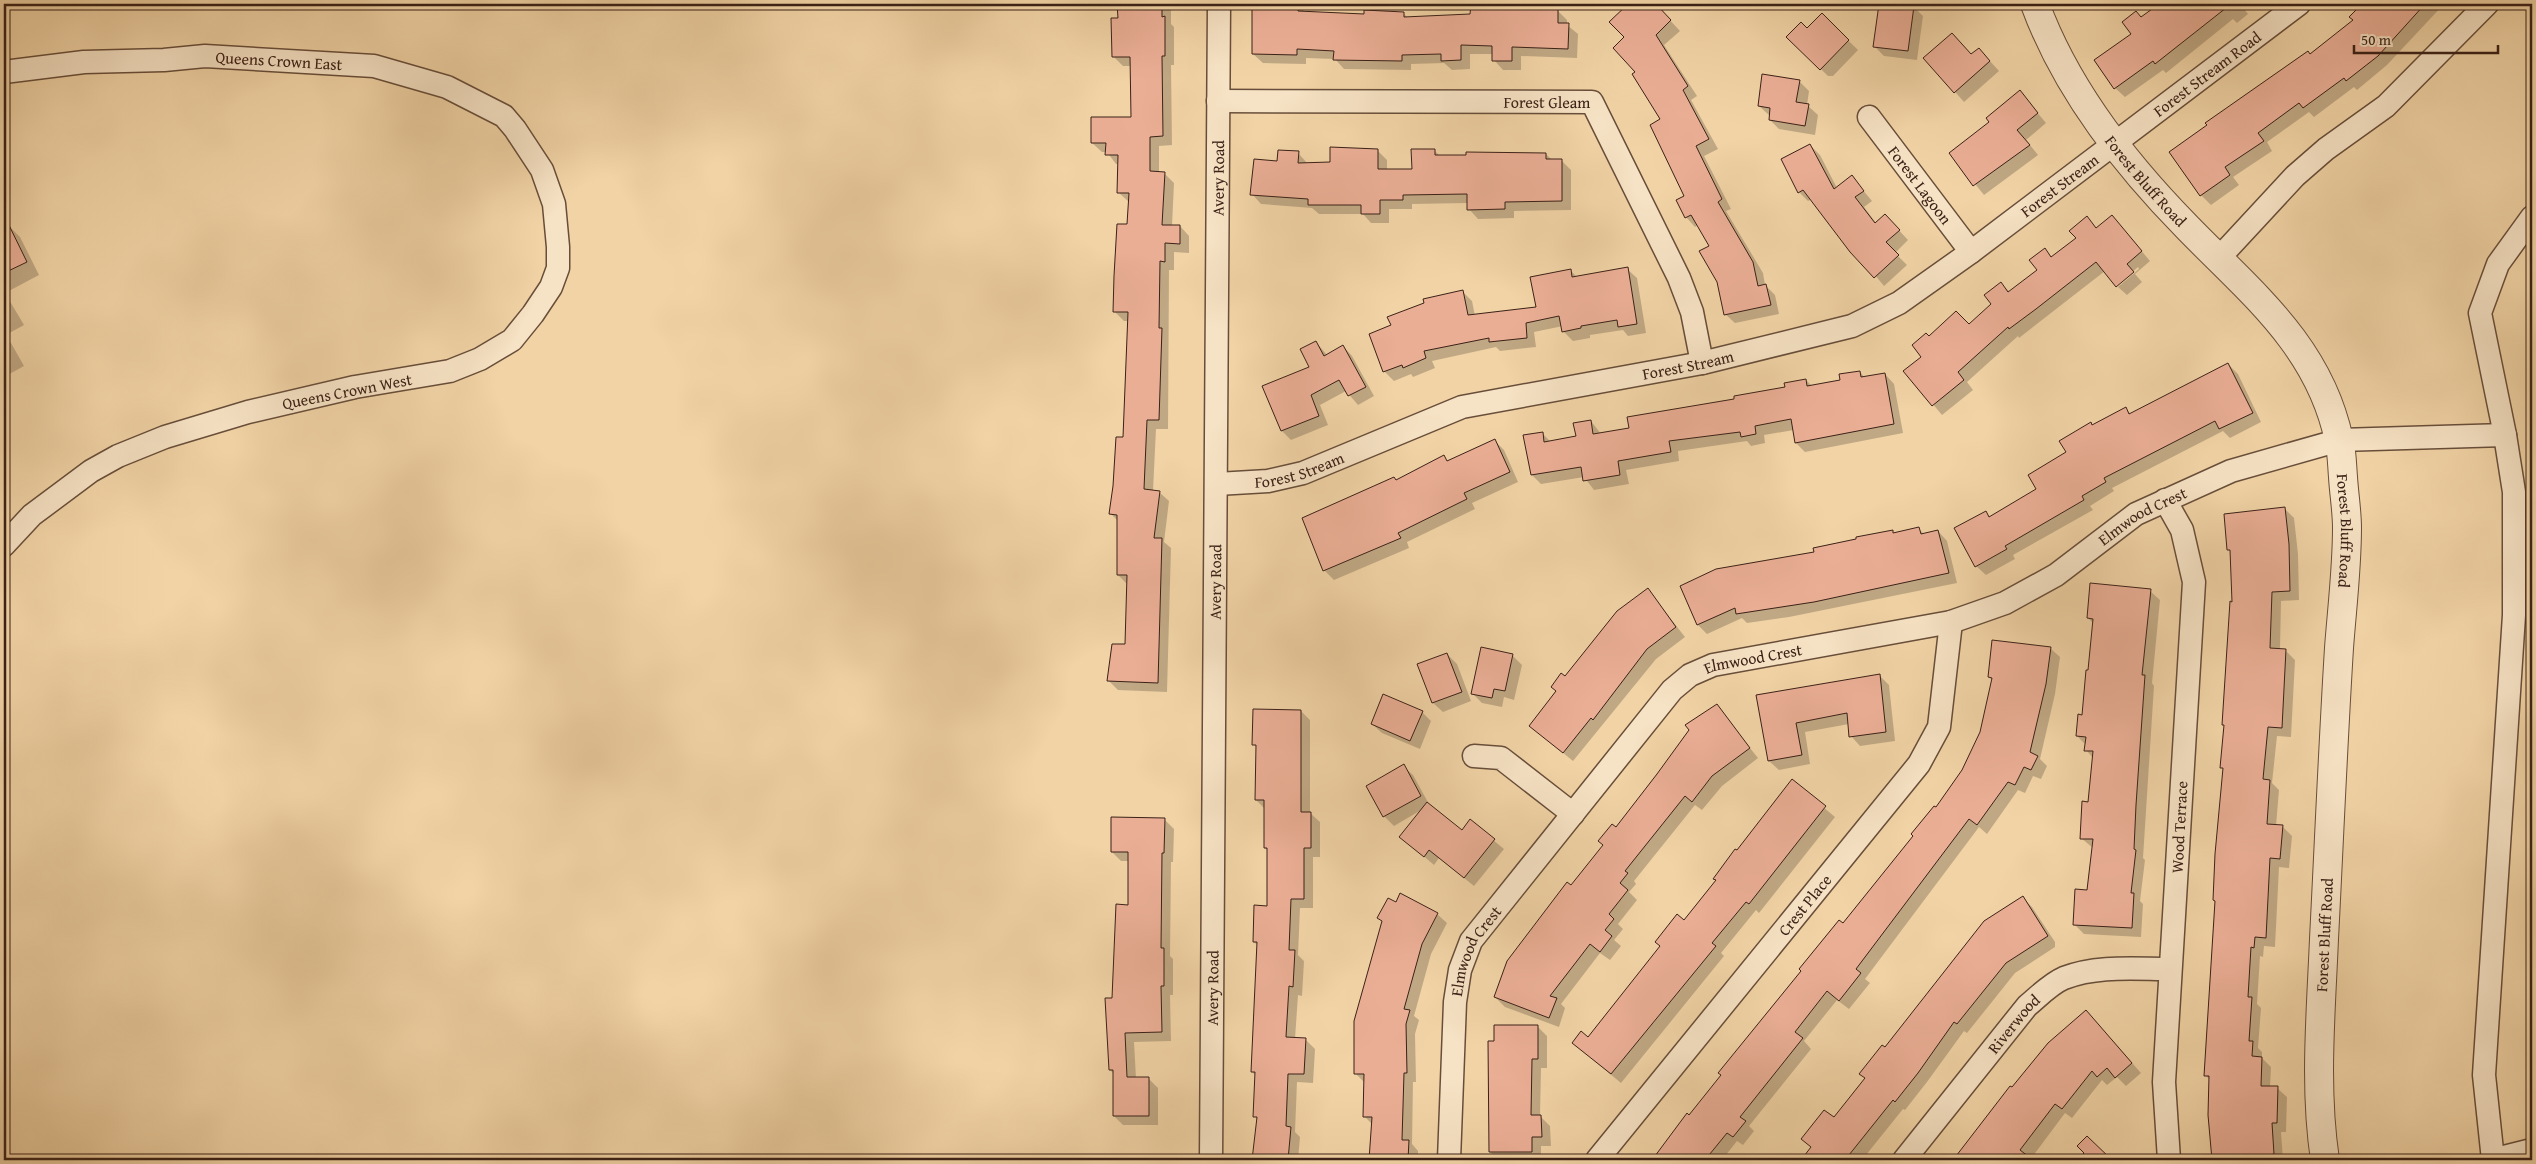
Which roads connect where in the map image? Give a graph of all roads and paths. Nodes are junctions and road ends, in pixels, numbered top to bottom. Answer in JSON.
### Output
{"nodes":[{"id":1,"x":1219,"y":4,"type":"edge"},
{"id":2,"x":2034,"y":4,"type":"edge"},
{"id":3,"x":2299,"y":4,"type":"edge"},
{"id":4,"x":2487,"y":4,"type":"edge"},
{"id":5,"x":4,"y":72,"type":"edge"},
{"id":6,"x":1218,"y":101,"type":"junction"},
{"id":7,"x":1869,"y":117,"type":"dead end"},
{"id":8,"x":2115,"y":144,"type":"junction"},
{"id":9,"x":529,"y":150,"type":"joint"},
{"id":10,"x":2532,"y":217,"type":"edge"},
{"id":11,"x":1971,"y":252,"type":"junction"},
{"id":12,"x":2219,"y":258,"type":"junction"},
{"id":13,"x":1702,"y":363,"type":"junction"},
{"id":14,"x":2505,"y":435,"type":"junction"},
{"id":15,"x":2340,"y":440,"type":"junction"},
{"id":16,"x":1217,"y":484,"type":"junction"},
{"id":17,"x":2164,"y":500,"type":"junction"},
{"id":18,"x":4,"y":545,"type":"edge"},
{"id":19,"x":1951,"y":622,"type":"junction"},
{"id":20,"x":1474,"y":756,"type":"dead end"},
{"id":21,"x":1572,"y":814,"type":"junction"},
{"id":22,"x":2170,"y":969,"type":"junction"},
{"id":23,"x":2532,"y":1150,"type":"edge"},
{"id":24,"x":1212,"y":1160,"type":"edge"},
{"id":25,"x":1449,"y":1160,"type":"edge"},
{"id":26,"x":1597,"y":1160,"type":"edge"},
{"id":27,"x":1904,"y":1160,"type":"edge"},
{"id":28,"x":2169,"y":1160,"type":"edge"},
{"id":29,"x":2325,"y":1160,"type":"edge"},
{"id":30,"x":2492,"y":1160,"type":"edge"}],
"edges":[{"from":1,"to":6,"type":"street","name":"Avery Road"},
{"from":2,"to":8,"type":"street","name":"Forest Bluff Road"},
{"from":3,"to":8,"type":"street","name":"Forest Stream Road"},
{"from":4,"to":12,"type":"street"},
{"from":5,"to":9,"type":"street","name":"Queens Crown East"},
{"from":6,"to":13,"type":"street","name":"Forest Gleam"},
{"from":6,"to":16,"type":"street","name":"Avery Road"},
{"from":7,"to":11,"type":"street","name":"Forest Lagoon"},
{"from":8,"to":11,"type":"street","name":"Forest Stream"},
{"from":8,"to":12,"type":"street","name":"Forest Bluff Road"},
{"from":9,"to":18,"type":"street","name":"Queens Crown West"},
{"from":10,"to":14,"type":"street"},
{"from":11,"to":13,"type":"street","name":"Forest Stream"},
{"from":12,"to":15,"type":"street","name":"Forest Bluff Road"},
{"from":13,"to":16,"type":"street","name":"Forest Stream"},
{"from":14,"to":15,"type":"street","name":"Elmwood Crest"},
{"from":14,"to":30,"type":"street"},
{"from":15,"to":17,"type":"street","name":"Elmwood Crest"},
{"from":15,"to":29,"type":"street","name":"Forest Bluff Road"},
{"from":16,"to":24,"type":"street","name":"Avery Road"},
{"from":17,"to":19,"type":"street","name":"Elmwood Crest"},
{"from":17,"to":22,"type":"street","name":"Wood Terrace"},
{"from":19,"to":21,"type":"street","name":"Elmwood Crest"},
{"from":19,"to":26,"type":"street","name":"Crest Place"},
{"from":20,"to":21,"type":"street"},
{"from":21,"to":25,"type":"street","name":"Elmwood Crest"},
{"from":22,"to":27,"type":"street","name":"Riverwood"},
{"from":22,"to":28,"type":"street","name":"Wood Terrace"},
{"from":23,"to":30,"type":"street"}]}
